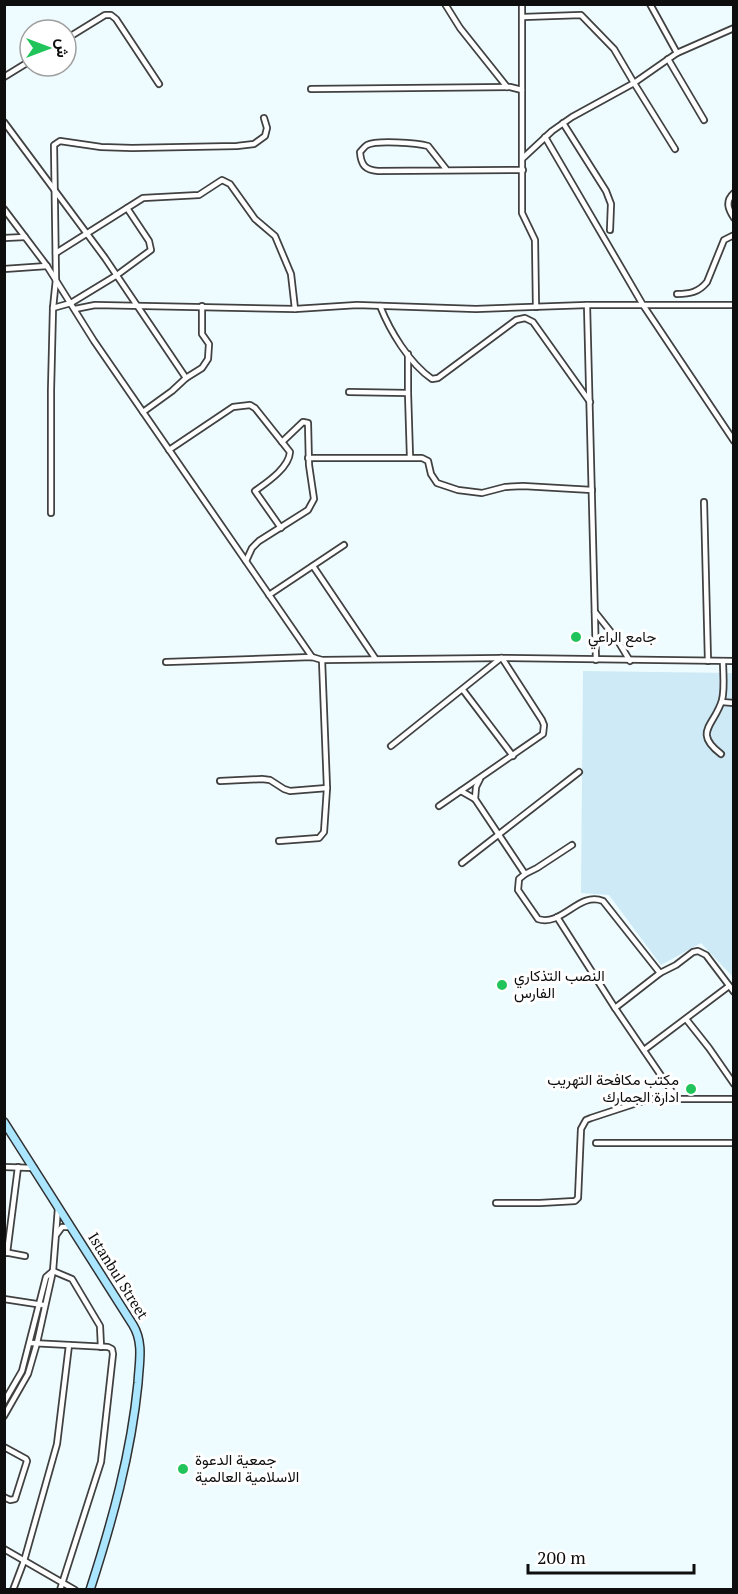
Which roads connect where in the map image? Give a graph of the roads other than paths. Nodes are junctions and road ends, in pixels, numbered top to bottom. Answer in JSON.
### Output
{"nodes":[{"id":1,"x":445,"y":4,"type":"edge"},
{"id":2,"x":522,"y":4,"type":"edge"},
{"id":3,"x":650,"y":4,"type":"edge"},
{"id":4,"x":523,"y":17,"type":"junction"},
{"id":5,"x":734,"y":28,"type":"edge"},
{"id":6,"x":78,"y":32,"type":"edge"},
{"id":7,"x":677,"y":53,"type":"junction"},
{"id":8,"x":669,"y":59,"type":"junction"},
{"id":9,"x":18,"y":69,"type":"edge"},
{"id":10,"x":4,"y":77,"type":"edge"},
{"id":11,"x":634,"y":83,"type":"junction"},
{"id":12,"x":159,"y":84,"type":"dead end"},
{"id":13,"x":507,"y":87,"type":"junction"},
{"id":14,"x":311,"y":88,"type":"dead end"},
{"id":15,"x":522,"y":90,"type":"junction"},
{"id":16,"x":264,"y":118,"type":"dead end"},
{"id":17,"x":704,"y":120,"type":"dead end"},
{"id":18,"x":4,"y":122,"type":"edge"},
{"id":19,"x":563,"y":123,"type":"junction"},
{"id":20,"x":10,"y":131,"type":"junction"},
{"id":21,"x":4,"y":135,"type":"edge"},
{"id":22,"x":545,"y":137,"type":"junction"},
{"id":23,"x":675,"y":149,"type":"dead end"},
{"id":24,"x":523,"y":158,"type":"junction"},
{"id":25,"x":446,"y":169,"type":"junction"},
{"id":26,"x":523,"y":170,"type":"junction"},
{"id":27,"x":54,"y":187,"type":"junction"},
{"id":28,"x":734,"y":193,"type":"edge"},
{"id":29,"x":127,"y":208,"type":"junction"},
{"id":30,"x":4,"y":209,"type":"edge"},
{"id":31,"x":734,"y":218,"type":"edge"},
{"id":32,"x":610,"y":230,"type":"dead end"},
{"id":33,"x":87,"y":233,"type":"junction"},
{"id":34,"x":734,"y":236,"type":"edge"},
{"id":35,"x":26,"y":237,"type":"junction"},
{"id":36,"x":4,"y":238,"type":"edge"},
{"id":37,"x":56,"y":254,"type":"junction"},
{"id":38,"x":47,"y":266,"type":"junction"},
{"id":39,"x":4,"y":269,"type":"edge"},
{"id":40,"x":117,"y":275,"type":"junction"},
{"id":41,"x":56,"y":279,"type":"junction"},
{"id":42,"x":677,"y":294,"type":"dead end"},
{"id":43,"x":71,"y":303,"type":"junction"},
{"id":44,"x":734,"y":304,"type":"edge"},
{"id":45,"x":136,"y":305,"type":"junction"},
{"id":46,"x":587,"y":305,"type":"junction"},
{"id":47,"x":643,"y":305,"type":"junction"},
{"id":48,"x":202,"y":306,"type":"junction"},
{"id":49,"x":380,"y":306,"type":"junction"},
{"id":50,"x":53,"y":308,"type":"junction"},
{"id":51,"x":536,"y":308,"type":"junction"},
{"id":52,"x":75,"y":309,"type":"junction"},
{"id":53,"x":296,"y":309,"type":"junction"},
{"id":54,"x":408,"y":354,"type":"junction"},
{"id":55,"x":186,"y":378,"type":"junction"},
{"id":56,"x":349,"y":392,"type":"dead end"},
{"id":57,"x":408,"y":393,"type":"junction"},
{"id":58,"x":590,"y":402,"type":"junction"},
{"id":59,"x":143,"y":412,"type":"junction"},
{"id":60,"x":734,"y":441,"type":"edge"},
{"id":61,"x":282,"y":442,"type":"junction"},
{"id":62,"x":169,"y":450,"type":"junction"},
{"id":63,"x":410,"y":457,"type":"junction"},
{"id":64,"x":308,"y":458,"type":"junction"},
{"id":65,"x":592,"y":490,"type":"junction"},
{"id":66,"x":704,"y":502,"type":"dead end"},
{"id":67,"x":51,"y":513,"type":"dead end"},
{"id":68,"x":280,"y":528,"type":"junction"},
{"id":69,"x":344,"y":545,"type":"dead end"},
{"id":70,"x":246,"y":561,"type":"junction"},
{"id":71,"x":313,"y":566,"type":"junction"},
{"id":72,"x":269,"y":595,"type":"junction"},
{"id":73,"x":595,"y":612,"type":"junction"},
{"id":74,"x":312,"y":657,"type":"junction"},
{"id":75,"x":375,"y":658,"type":"junction"},
{"id":76,"x":501,"y":658,"type":"junction"},
{"id":77,"x":322,"y":660,"type":"junction"},
{"id":78,"x":596,"y":660,"type":"junction"},
{"id":79,"x":630,"y":661,"type":"junction"},
{"id":80,"x":708,"y":661,"type":"junction"},
{"id":81,"x":723,"y":661,"type":"junction"},
{"id":82,"x":734,"y":661,"type":"edge"},
{"id":83,"x":166,"y":662,"type":"dead end"},
{"id":84,"x":463,"y":690,"type":"junction"},
{"id":85,"x":722,"y":702,"type":"junction"},
{"id":86,"x":734,"y":703,"type":"edge"},
{"id":87,"x":392,"y":746,"type":"dead end"},
{"id":88,"x":721,"y":754,"type":"dead end"},
{"id":89,"x":513,"y":756,"type":"junction"},
{"id":90,"x":579,"y":772,"type":"dead end"},
{"id":91,"x":480,"y":779,"type":"junction"},
{"id":92,"x":220,"y":781,"type":"dead end"},
{"id":93,"x":327,"y":788,"type":"junction"},
{"id":94,"x":461,"y":791,"type":"junction"},
{"id":95,"x":475,"y":799,"type":"junction"},
{"id":96,"x":439,"y":806,"type":"dead end"},
{"id":97,"x":500,"y":835,"type":"junction"},
{"id":98,"x":279,"y":841,"type":"dead end"},
{"id":99,"x":572,"y":845,"type":"dead end"},
{"id":100,"x":462,"y":863,"type":"dead end"},
{"id":101,"x":525,"y":874,"type":"junction"},
{"id":102,"x":557,"y":916,"type":"junction"},
{"id":103,"x":660,"y":973,"type":"junction"},
{"id":104,"x":729,"y":986,"type":"junction"},
{"id":105,"x":734,"y":992,"type":"edge"},
{"id":106,"x":615,"y":1008,"type":"junction"},
{"id":107,"x":686,"y":1019,"type":"junction"},
{"id":108,"x":644,"y":1050,"type":"junction"},
{"id":109,"x":734,"y":1084,"type":"edge"},
{"id":110,"x":676,"y":1099,"type":"junction"},
{"id":111,"x":734,"y":1099,"type":"edge"},
{"id":112,"x":5,"y":1125,"type":"edge"},
{"id":113,"x":596,"y":1143,"type":"dead end"},
{"id":114,"x":734,"y":1143,"type":"edge"},
{"id":115,"x":4,"y":1167,"type":"edge"},
{"id":116,"x":18,"y":1167,"type":"junction"},
{"id":117,"x":34,"y":1168,"type":"junction"},
{"id":118,"x":496,"y":1203,"type":"dead end"},
{"id":119,"x":58,"y":1205,"type":"junction"},
{"id":120,"x":4,"y":1208,"type":"edge"},
{"id":121,"x":13,"y":1208,"type":"junction"},
{"id":122,"x":73,"y":1228,"type":"junction"},
{"id":123,"x":57,"y":1234,"type":"junction"},
{"id":124,"x":6,"y":1253,"type":"edge"},
{"id":125,"x":24,"y":1256,"type":"dead end"},
{"id":126,"x":52,"y":1271,"type":"junction"},
{"id":127,"x":4,"y":1299,"type":"edge"},
{"id":128,"x":43,"y":1305,"type":"junction"},
{"id":129,"x":31,"y":1343,"type":"junction"},
{"id":130,"x":38,"y":1343,"type":"junction"},
{"id":131,"x":69,"y":1345,"type":"junction"},
{"id":132,"x":101,"y":1347,"type":"junction"},
{"id":133,"x":4,"y":1402,"type":"edge"},
{"id":134,"x":4,"y":1416,"type":"edge"},
{"id":135,"x":4,"y":1447,"type":"edge"},
{"id":136,"x":4,"y":1497,"type":"edge"},
{"id":137,"x":4,"y":1549,"type":"edge"},
{"id":138,"x":24,"y":1561,"type":"junction"},
{"id":139,"x":63,"y":1583,"type":"junction"},
{"id":140,"x":13,"y":1590,"type":"edge"},
{"id":141,"x":60,"y":1590,"type":"edge"},
{"id":142,"x":75,"y":1590,"type":"edge"},
{"id":143,"x":90,"y":1590,"type":"edge"}],
"edges":[{"from":1,"to":13,"type":"street"},
{"from":2,"to":4,"type":"street"},
{"from":3,"to":7,"type":"street"},
{"from":4,"to":11,"type":"street"},
{"from":4,"to":15,"type":"street"},
{"from":5,"to":7,"type":"street"},
{"from":6,"to":12,"type":"street"},
{"from":7,"to":8,"type":"street"},
{"from":8,"to":11,"type":"street"},
{"from":8,"to":17,"type":"street"},
{"from":9,"to":10,"type":"street"},
{"from":11,"to":19,"type":"street"},
{"from":11,"to":23,"type":"street"},
{"from":13,"to":14,"type":"street"},
{"from":13,"to":15,"type":"street"},
{"from":15,"to":24,"type":"street"},
{"from":16,"to":27,"type":"street"},
{"from":18,"to":20,"type":"street"},
{"from":19,"to":22,"type":"street"},
{"from":19,"to":32,"type":"street"},
{"from":20,"to":21,"type":"street"},
{"from":20,"to":27,"type":"street"},
{"from":22,"to":24,"type":"street"},
{"from":22,"to":47,"type":"street"},
{"from":24,"to":26,"type":"street"},
{"from":25,"to":25,"type":"street"},
{"from":25,"to":26,"type":"street"},
{"from":26,"to":51,"type":"street"},
{"from":27,"to":33,"type":"street"},
{"from":27,"to":37,"type":"street"},
{"from":28,"to":31,"type":"street"},
{"from":29,"to":33,"type":"street"},
{"from":29,"to":40,"type":"street"},
{"from":29,"to":53,"type":"street"},
{"from":30,"to":35,"type":"street"},
{"from":33,"to":37,"type":"street"},
{"from":33,"to":40,"type":"street"},
{"from":34,"to":42,"type":"street"},
{"from":35,"to":36,"type":"street"},
{"from":35,"to":38,"type":"street"},
{"from":37,"to":41,"type":"street"},
{"from":38,"to":39,"type":"street"},
{"from":38,"to":41,"type":"street"},
{"from":40,"to":43,"type":"street"},
{"from":40,"to":45,"type":"street"},
{"from":41,"to":43,"type":"street"},
{"from":41,"to":50,"type":"street"},
{"from":43,"to":50,"type":"street"},
{"from":43,"to":52,"type":"street"},
{"from":44,"to":47,"type":"street"},
{"from":45,"to":48,"type":"street"},
{"from":45,"to":52,"type":"street"},
{"from":45,"to":55,"type":"street"},
{"from":46,"to":47,"type":"street"},
{"from":46,"to":51,"type":"street"},
{"from":46,"to":58,"type":"street"},
{"from":47,"to":60,"type":"street"},
{"from":48,"to":53,"type":"street"},
{"from":48,"to":55,"type":"street"},
{"from":49,"to":51,"type":"street"},
{"from":49,"to":53,"type":"street"},
{"from":49,"to":54,"type":"street"},
{"from":50,"to":67,"type":"street"},
{"from":52,"to":59,"type":"street"},
{"from":54,"to":57,"type":"street"},
{"from":54,"to":58,"type":"street"},
{"from":55,"to":59,"type":"street"},
{"from":56,"to":57,"type":"street"},
{"from":57,"to":63,"type":"street"},
{"from":58,"to":65,"type":"street"},
{"from":59,"to":62,"type":"street"},
{"from":61,"to":62,"type":"street"},
{"from":61,"to":64,"type":"street"},
{"from":61,"to":68,"type":"street"},
{"from":62,"to":70,"type":"street"},
{"from":63,"to":64,"type":"street"},
{"from":63,"to":65,"type":"street"},
{"from":64,"to":68,"type":"street"},
{"from":65,"to":73,"type":"street"},
{"from":66,"to":80,"type":"street"},
{"from":68,"to":70,"type":"street"},
{"from":69,"to":71,"type":"street"},
{"from":70,"to":72,"type":"street"},
{"from":71,"to":72,"type":"street"},
{"from":71,"to":75,"type":"street"},
{"from":72,"to":74,"type":"street"},
{"from":73,"to":78,"type":"street"},
{"from":73,"to":79,"type":"street"},
{"from":74,"to":77,"type":"street"},
{"from":74,"to":83,"type":"street"},
{"from":75,"to":76,"type":"street"},
{"from":75,"to":77,"type":"street"},
{"from":76,"to":78,"type":"street"},
{"from":76,"to":84,"type":"street"},
{"from":76,"to":89,"type":"street"},
{"from":77,"to":93,"type":"street"},
{"from":78,"to":79,"type":"street"},
{"from":79,"to":80,"type":"street"},
{"from":80,"to":81,"type":"street"},
{"from":81,"to":82,"type":"street"},
{"from":81,"to":85,"type":"street"},
{"from":84,"to":87,"type":"street"},
{"from":84,"to":89,"type":"street"},
{"from":85,"to":86,"type":"street"},
{"from":85,"to":88,"type":"street"},
{"from":89,"to":91,"type":"street"},
{"from":90,"to":97,"type":"street"},
{"from":91,"to":94,"type":"street"},
{"from":91,"to":95,"type":"street"},
{"from":92,"to":93,"type":"street"},
{"from":93,"to":98,"type":"street"},
{"from":94,"to":95,"type":"street"},
{"from":94,"to":96,"type":"street"},
{"from":95,"to":97,"type":"street"},
{"from":97,"to":100,"type":"street"},
{"from":97,"to":101,"type":"street"},
{"from":99,"to":101,"type":"street"},
{"from":101,"to":102,"type":"street"},
{"from":102,"to":103,"type":"street"},
{"from":102,"to":106,"type":"street"},
{"from":103,"to":104,"type":"street"},
{"from":103,"to":106,"type":"street"},
{"from":104,"to":105,"type":"street"},
{"from":104,"to":107,"type":"street"},
{"from":106,"to":108,"type":"street"},
{"from":107,"to":108,"type":"street"},
{"from":107,"to":109,"type":"street"},
{"from":108,"to":110,"type":"street"},
{"from":110,"to":111,"type":"street"},
{"from":110,"to":118,"type":"street"},
{"from":112,"to":117,"type":"street","name":"Istanbul Street"},
{"from":113,"to":114,"type":"street"},
{"from":115,"to":116,"type":"street"},
{"from":116,"to":117,"type":"street"},
{"from":116,"to":121,"type":"street"},
{"from":117,"to":119,"type":"street","name":"Istanbul Street"},
{"from":119,"to":122,"type":"street","name":"Istanbul Street"},
{"from":119,"to":123,"type":"street"},
{"from":120,"to":121,"type":"street"},
{"from":121,"to":124,"type":"street"},
{"from":122,"to":123,"type":"street"},
{"from":122,"to":143,"type":"street","name":"Istanbul Street"},
{"from":123,"to":126,"type":"street"},
{"from":124,"to":125,"type":"street"},
{"from":126,"to":128,"type":"street"},
{"from":126,"to":132,"type":"street"},
{"from":127,"to":128,"type":"street"},
{"from":128,"to":129,"type":"street"},
{"from":128,"to":130,"type":"street"},
{"from":129,"to":130,"type":"street"},
{"from":129,"to":133,"type":"street"},
{"from":130,"to":131,"type":"street"},
{"from":130,"to":134,"type":"street"},
{"from":131,"to":132,"type":"street"},
{"from":131,"to":138,"type":"street"},
{"from":132,"to":139,"type":"street"},
{"from":135,"to":136,"type":"street"},
{"from":137,"to":138,"type":"street"},
{"from":138,"to":139,"type":"street"},
{"from":138,"to":140,"type":"street"},
{"from":139,"to":141,"type":"street"},
{"from":139,"to":142,"type":"street"}]}
